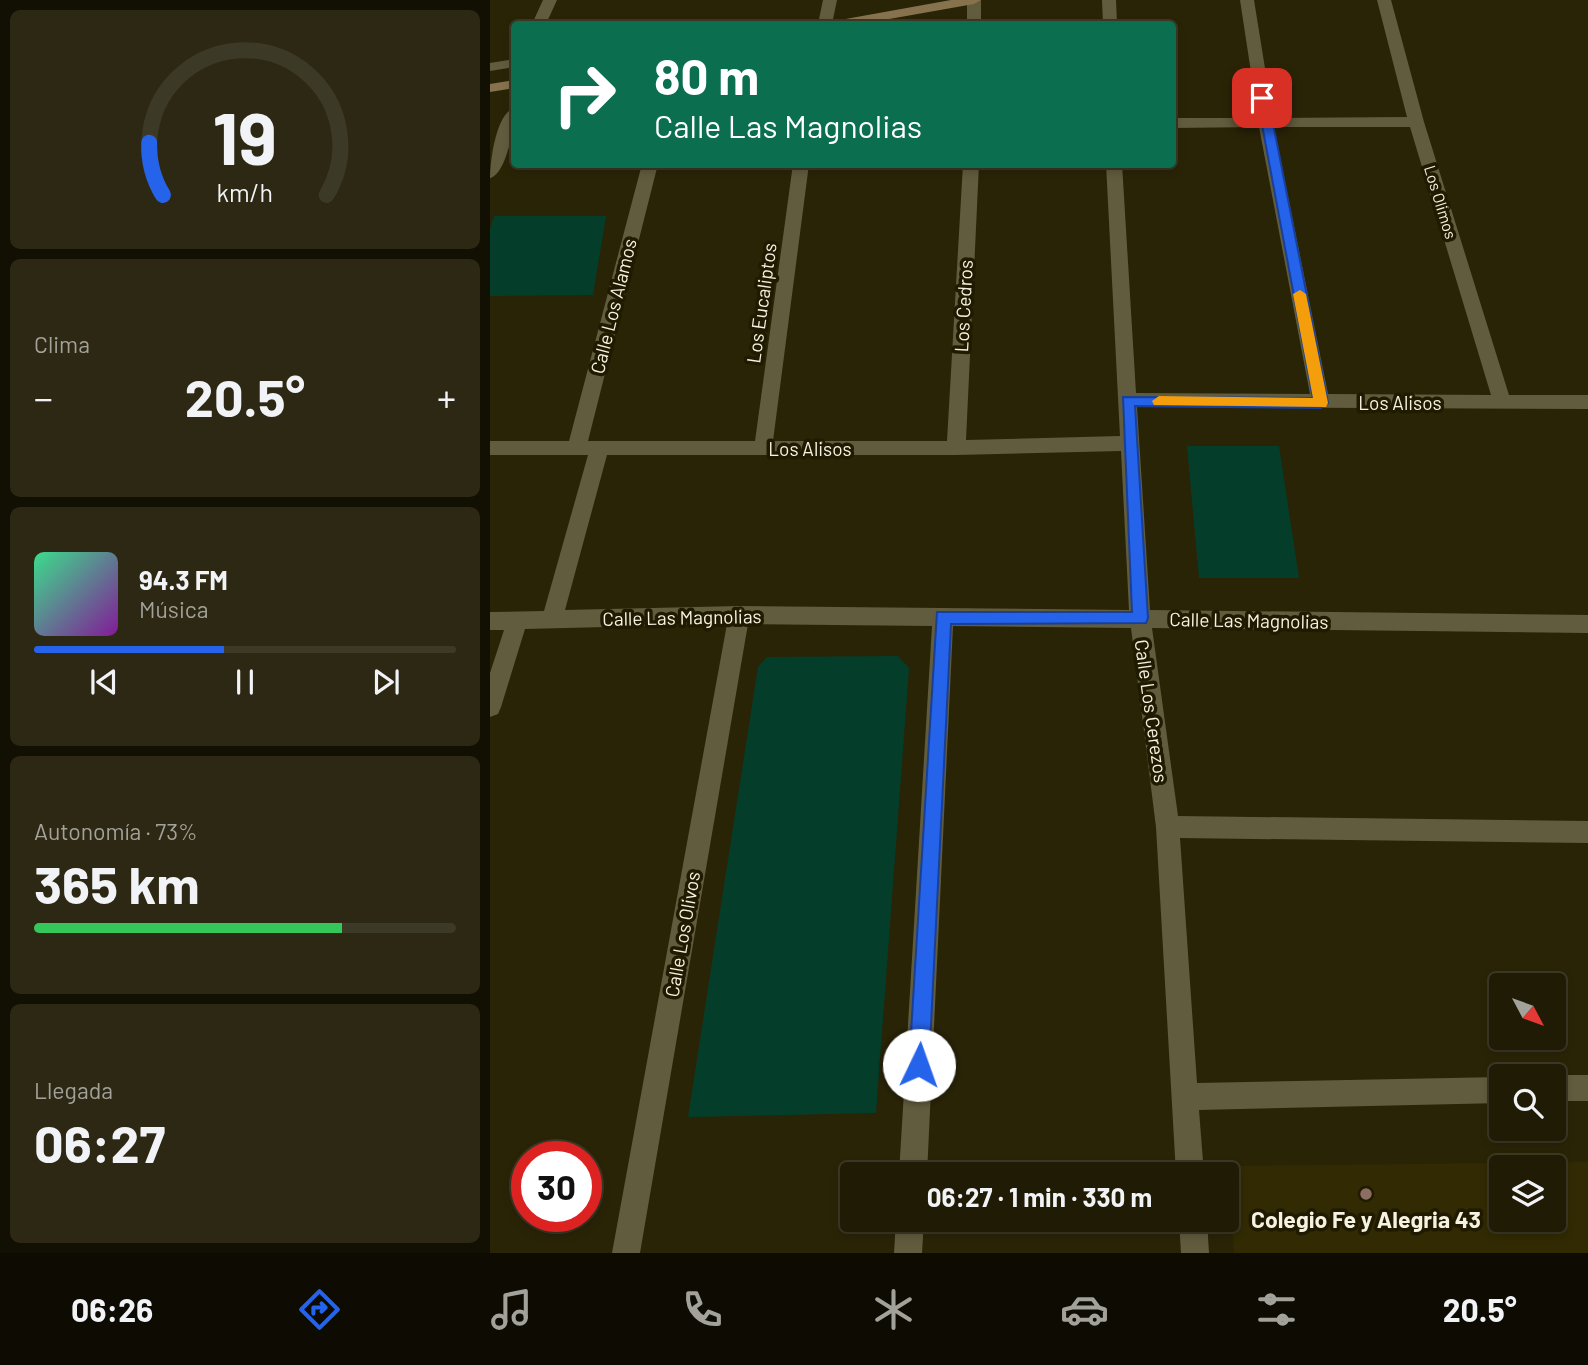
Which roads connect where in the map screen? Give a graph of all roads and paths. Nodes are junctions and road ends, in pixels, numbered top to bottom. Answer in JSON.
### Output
{"nodes":[{"id":1,"x":550,"y":0,"type":"edge"},
{"id":2,"x":830,"y":0,"type":"edge"},
{"id":3,"x":974,"y":0,"type":"edge"},
{"id":4,"x":1109,"y":0,"type":"edge"},
{"id":5,"x":1247,"y":0,"type":"edge"},
{"id":6,"x":1384,"y":0,"type":"edge"},
{"id":7,"x":540,"y":21,"type":"edge"},
{"id":8,"x":826,"y":21,"type":"edge"},
{"id":9,"x":857,"y":21,"type":"edge"},
{"id":10,"x":974,"y":21,"type":"edge"},
{"id":11,"x":1110,"y":21,"type":"edge"},
{"id":12,"x":511,"y":64,"type":"edge"},
{"id":13,"x":490,"y":67,"type":"edge"},
{"id":14,"x":511,"y":84,"type":"edge"},
{"id":15,"x":490,"y":88,"type":"edge"},
{"id":16,"x":511,"y":120,"type":"edge"},
{"id":17,"x":1416,"y":122,"type":"junction"},
{"id":18,"x":1176,"y":123,"type":"edge"},
{"id":19,"x":1266,"y":123,"type":"junction"},
{"id":20,"x":649,"y":168,"type":"edge"},
{"id":21,"x":800,"y":168,"type":"edge"},
{"id":22,"x":971,"y":168,"type":"edge"},
{"id":23,"x":1114,"y":168,"type":"edge"},
{"id":24,"x":490,"y":173,"type":"edge"},
{"id":25,"x":1128,"y":400,"type":"junction"},
{"id":26,"x":1503,"y":402,"type":"junction"},
{"id":27,"x":1588,"y":402,"type":"edge"},
{"id":28,"x":1321,"y":403,"type":"junction"},
{"id":29,"x":1130,"y":443,"type":"junction"},
{"id":30,"x":490,"y":448,"type":"edge"},
{"id":31,"x":576,"y":448,"type":"junction"},
{"id":32,"x":600,"y":448,"type":"junction"},
{"id":33,"x":763,"y":448,"type":"junction"},
{"id":34,"x":956,"y":448,"type":"junction"},
{"id":35,"x":739,"y":615,"type":"junction"},
{"id":36,"x":943,"y":617,"type":"junction"},
{"id":37,"x":1140,"y":618,"type":"junction"},
{"id":38,"x":552,"y":620,"type":"junction"},
{"id":39,"x":490,"y":621,"type":"edge"},
{"id":40,"x":517,"y":621,"type":"junction"},
{"id":41,"x":1588,"y":624,"type":"edge"},
{"id":42,"x":490,"y":707,"type":"edge"},
{"id":43,"x":1168,"y":827,"type":"junction"},
{"id":44,"x":1588,"y":832,"type":"edge"},
{"id":45,"x":1588,"y":1087,"type":"edge"},
{"id":46,"x":1566,"y":1088,"type":"edge"},
{"id":47,"x":1489,"y":1090,"type":"edge"},
{"id":48,"x":1185,"y":1097,"type":"junction"},
{"id":49,"x":914,"y":1162,"type":"edge"},
{"id":50,"x":1189,"y":1162,"type":"edge"},
{"id":51,"x":909,"y":1232,"type":"edge"},
{"id":52,"x":1194,"y":1232,"type":"edge"},
{"id":53,"x":626,"y":1253,"type":"edge"},
{"id":54,"x":908,"y":1253,"type":"edge"},
{"id":55,"x":1195,"y":1253,"type":"edge"}],
"edges":[{"from":1,"to":7,"type":"street"},
{"from":2,"to":8,"type":"street"},
{"from":3,"to":9,"type":"street"},
{"from":3,"to":10,"type":"street"},
{"from":4,"to":11,"type":"street"},
{"from":5,"to":19,"type":"street"},
{"from":6,"to":17,"type":"street","name":"Los Olimos"},
{"from":12,"to":13,"type":"street"},
{"from":14,"to":15,"type":"street"},
{"from":16,"to":24,"type":"street"},
{"from":17,"to":19,"type":"street"},
{"from":17,"to":26,"type":"street","name":"Los Olimos"},
{"from":18,"to":19,"type":"street"},
{"from":19,"to":28,"type":"street"},
{"from":20,"to":31,"type":"street","name":"Calle Los Alamos"},
{"from":21,"to":33,"type":"street","name":"Los Eucaliptos"},
{"from":22,"to":34,"type":"street","name":"Los Cedros"},
{"from":23,"to":25,"type":"street","name":"Calle Los Cerezos"},
{"from":25,"to":28,"type":"street","name":"Los Alisos"},
{"from":25,"to":29,"type":"street","name":"Calle Los Cerezos"},
{"from":26,"to":27,"type":"street","name":"Los Alisos"},
{"from":26,"to":28,"type":"street","name":"Los Alisos"},
{"from":29,"to":34,"type":"street","name":"Los Alisos"},
{"from":29,"to":37,"type":"street","name":"Calle Los Cerezos"},
{"from":30,"to":31,"type":"street","name":"Los Alisos"},
{"from":31,"to":32,"type":"street","name":"Los Alisos"},
{"from":32,"to":33,"type":"street","name":"Los Alisos"},
{"from":32,"to":38,"type":"street"},
{"from":33,"to":34,"type":"street","name":"Los Alisos"},
{"from":35,"to":36,"type":"street","name":"Calle Las Magnolias"},
{"from":35,"to":38,"type":"street","name":"Calle Las Magnolias"},
{"from":35,"to":53,"type":"street","name":"Calle Los Olivos"},
{"from":36,"to":37,"type":"street","name":"Calle Las Magnolias"},
{"from":36,"to":49,"type":"street"},
{"from":37,"to":41,"type":"street","name":"Calle Las Magnolias"},
{"from":37,"to":43,"type":"street","name":"Calle Los Cerezos"},
{"from":38,"to":40,"type":"street","name":"Calle Las Magnolias"},
{"from":39,"to":40,"type":"street","name":"Calle Las Magnolias"},
{"from":40,"to":42,"type":"street"},
{"from":43,"to":44,"type":"street"},
{"from":43,"to":48,"type":"street","name":"Calle Los Cerezos"},
{"from":45,"to":46,"type":"street"},
{"from":47,"to":48,"type":"street"},
{"from":48,"to":50,"type":"street","name":"Calle Los Cerezos"},
{"from":51,"to":54,"type":"street"},
{"from":52,"to":55,"type":"street"}]}
